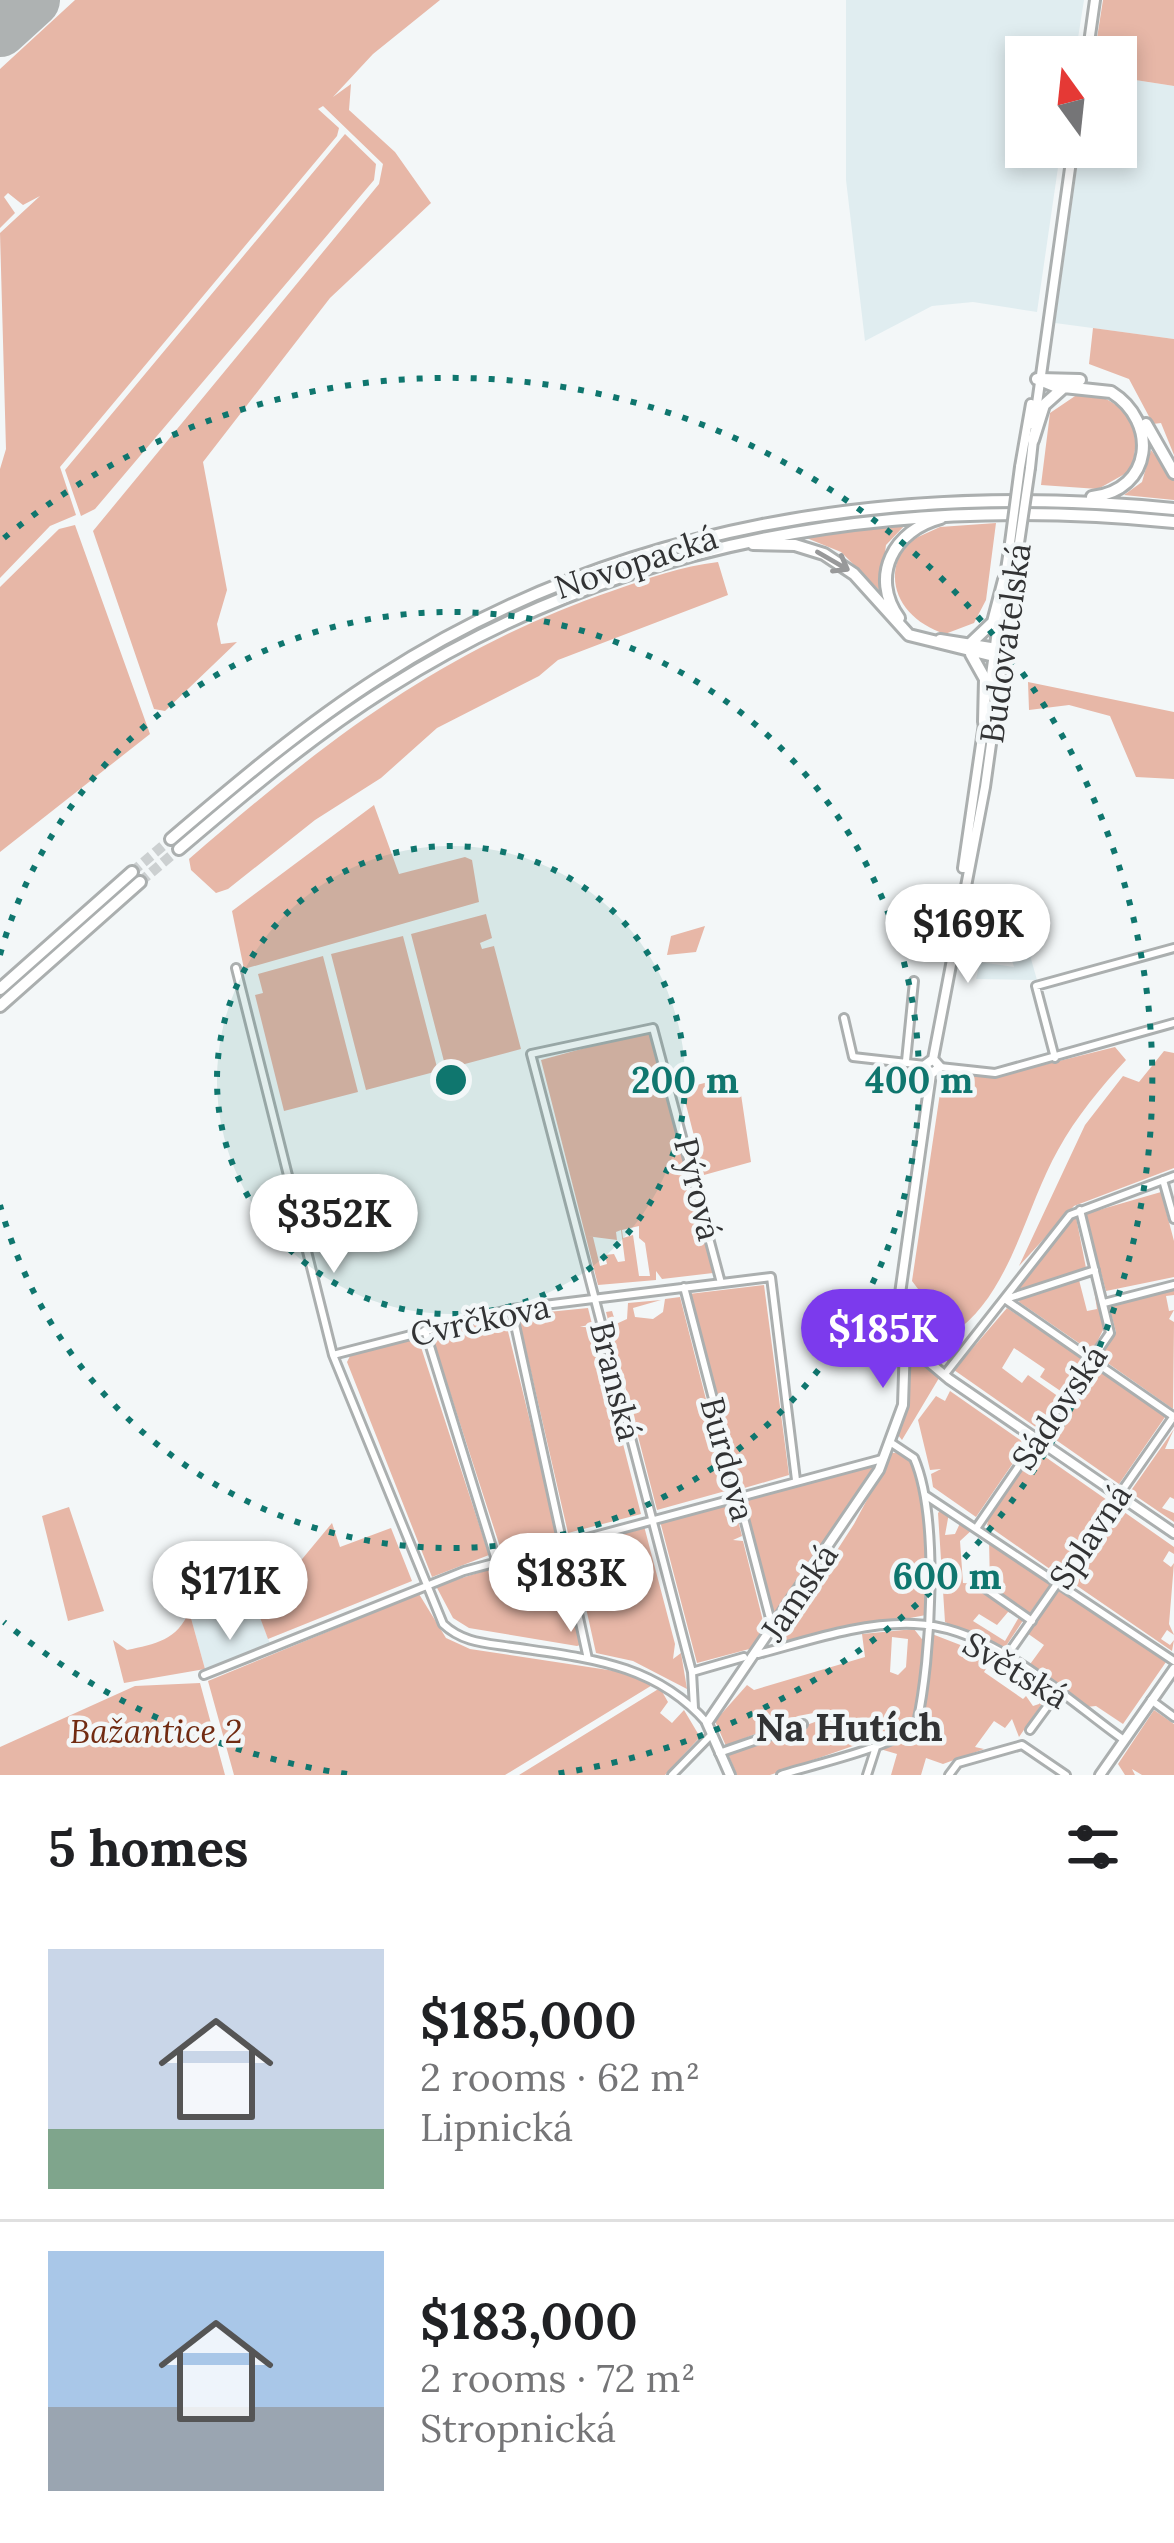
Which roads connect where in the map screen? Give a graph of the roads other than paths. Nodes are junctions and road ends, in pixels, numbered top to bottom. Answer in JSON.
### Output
{"nodes":[{"id":1,"x":1095,"y":0,"type":"edge"},
{"id":2,"x":1090,"y":36,"type":"edge"},
{"id":3,"x":1070,"y":168,"type":"edge"},
{"id":4,"x":1037,"y":379,"type":"junction"},
{"id":5,"x":1064,"y":387,"type":"junction"},
{"id":6,"x":1033,"y":440,"type":"junction"},
{"id":7,"x":1025,"y":467,"type":"junction"},
{"id":8,"x":1174,"y":473,"type":"edge"},
{"id":9,"x":1061,"y":500,"type":"junction"},
{"id":10,"x":1174,"y":508,"type":"edge"},
{"id":11,"x":967,"y":512,"type":"junction"},
{"id":12,"x":1174,"y":521,"type":"edge"},
{"id":13,"x":1014,"y":543,"type":"junction"},
{"id":14,"x":719,"y":547,"type":"junction"},
{"id":15,"x":1004,"y":580,"type":"junction"},
{"id":16,"x":970,"y":649,"type":"junction"},
{"id":17,"x":998,"y":653,"type":"junction"},
{"id":18,"x":984,"y":722,"type":"junction"},
{"id":19,"x":960,"y":905,"type":"junction"},
{"id":20,"x":1174,"y":948,"type":"edge"},
{"id":21,"x":236,"y":968,"type":"dead end"},
{"id":22,"x":914,"y":981,"type":"dead end"},
{"id":23,"x":0,"y":989,"type":"edge"},
{"id":24,"x":0,"y":1006,"type":"edge"},
{"id":25,"x":844,"y":1018,"type":"dead end"},
{"id":26,"x":1174,"y":1022,"type":"edge"},
{"id":27,"x":653,"y":1028,"type":"joint"},
{"id":28,"x":1055,"y":1058,"type":"junction"},
{"id":29,"x":906,"y":1061,"type":"junction"},
{"id":30,"x":932,"y":1066,"type":"junction"},
{"id":31,"x":1174,"y":1176,"type":"edge"},
{"id":32,"x":1163,"y":1180,"type":"junction"},
{"id":33,"x":1080,"y":1210,"type":"junction"},
{"id":34,"x":1174,"y":1219,"type":"edge"},
{"id":35,"x":1095,"y":1270,"type":"junction"},
{"id":36,"x":721,"y":1283,"type":"junction"},
{"id":37,"x":1174,"y":1285,"type":"edge"},
{"id":38,"x":683,"y":1287,"type":"junction"},
{"id":39,"x":595,"y":1297,"type":"junction"},
{"id":40,"x":1006,"y":1300,"type":"junction"},
{"id":41,"x":1104,"y":1303,"type":"junction"},
{"id":42,"x":512,"y":1310,"type":"junction"},
{"id":43,"x":425,"y":1330,"type":"junction"},
{"id":44,"x":904,"y":1342,"type":"junction"},
{"id":45,"x":334,"y":1354,"type":"junction"},
{"id":46,"x":1092,"y":1360,"type":"junction"},
{"id":47,"x":945,"y":1375,"type":"junction"},
{"id":48,"x":1173,"y":1416,"type":"edge"},
{"id":49,"x":1037,"y":1438,"type":"junction"},
{"id":50,"x":893,"y":1444,"type":"junction"},
{"id":51,"x":886,"y":1458,"type":"junction"},
{"id":52,"x":796,"y":1480,"type":"junction"},
{"id":53,"x":1118,"y":1494,"type":"junction"},
{"id":54,"x":737,"y":1495,"type":"junction"},
{"id":55,"x":925,"y":1495,"type":"junction"},
{"id":56,"x":651,"y":1518,"type":"junction"},
{"id":57,"x":977,"y":1527,"type":"junction"},
{"id":58,"x":1174,"y":1533,"type":"edge"},
{"id":59,"x":565,"y":1541,"type":"junction"},
{"id":60,"x":496,"y":1560,"type":"junction"},
{"id":61,"x":1058,"y":1582,"type":"junction"},
{"id":62,"x":424,"y":1586,"type":"junction"},
{"id":63,"x":985,"y":1588,"type":"dead end"},
{"id":64,"x":1032,"y":1621,"type":"junction"},
{"id":65,"x":929,"y":1626,"type":"junction"},
{"id":66,"x":773,"y":1632,"type":"junction"},
{"id":67,"x":758,"y":1654,"type":"junction"},
{"id":68,"x":1006,"y":1657,"type":"junction"},
{"id":69,"x":744,"y":1658,"type":"dead end"},
{"id":70,"x":588,"y":1659,"type":"junction"},
{"id":71,"x":1174,"y":1665,"type":"edge"},
{"id":72,"x":692,"y":1672,"type":"junction"},
{"id":73,"x":204,"y":1675,"type":"dead end"},
{"id":74,"x":1057,"y":1693,"type":"junction"},
{"id":75,"x":1151,"y":1700,"type":"junction"},
{"id":76,"x":694,"y":1708,"type":"junction"},
{"id":77,"x":1174,"y":1717,"type":"edge"},
{"id":78,"x":707,"y":1723,"type":"junction"},
{"id":79,"x":803,"y":1724,"type":"dead end"},
{"id":80,"x":1030,"y":1730,"type":"dead end"},
{"id":81,"x":711,"y":1735,"type":"junction"},
{"id":82,"x":1124,"y":1740,"type":"junction"},
{"id":83,"x":877,"y":1744,"type":"junction"},
{"id":84,"x":719,"y":1753,"type":"junction"},
{"id":85,"x":672,"y":1775,"type":"edge"},
{"id":86,"x":730,"y":1775,"type":"edge"},
{"id":87,"x":782,"y":1775,"type":"edge"},
{"id":88,"x":868,"y":1775,"type":"edge"},
{"id":89,"x":949,"y":1775,"type":"edge"},
{"id":90,"x":1066,"y":1775,"type":"edge"},
{"id":91,"x":1100,"y":1775,"type":"edge"}],
"edges":[{"from":1,"to":2,"type":"street"},
{"from":3,"to":4,"type":"street","name":"Budovatelská"},
{"from":4,"to":5,"type":"highway"},
{"from":4,"to":6,"type":"street","name":"Budovatelská"},
{"from":4,"to":7,"type":"street","name":"Budovatelská"},
{"from":4,"to":8,"type":"highway"},
{"from":5,"to":6,"type":"highway"},
{"from":5,"to":9,"type":"highway"},
{"from":6,"to":7,"type":"street","name":"Budovatelská"},
{"from":7,"to":13,"type":"street","name":"Budovatelská","bridge":true},
{"from":9,"to":10,"type":"highway","name":"Novopacká"},
{"from":9,"to":14,"type":"highway","name":"Novopacká"},
{"from":11,"to":12,"type":"highway","name":"Novopacká"},
{"from":11,"to":14,"type":"highway","name":"Novopacká"},
{"from":11,"to":16,"type":"highway"},
{"from":13,"to":15,"type":"street","name":"Budovatelská"},
{"from":13,"to":17,"type":"street","name":"Budovatelská"},
{"from":14,"to":16,"type":"highway","one_way":true},
{"from":15,"to":16,"type":"highway"},
{"from":15,"to":17,"type":"street","name":"Budovatelská"},
{"from":16,"to":17,"type":"highway"},
{"from":16,"to":18,"type":"highway"},
{"from":17,"to":18,"type":"street","name":"Budovatelská"},
{"from":17,"to":19,"type":"street","name":"Budovatelská"},
{"from":18,"to":19,"type":"street","name":"Budovatelská"},
{"from":19,"to":30,"type":"street","name":"Budovatelská"},
{"from":20,"to":28,"type":"street"},
{"from":21,"to":45,"type":"street"},
{"from":22,"to":29,"type":"street"},
{"from":23,"to":24,"type":"highway"},
{"from":25,"to":29,"type":"street"},
{"from":26,"to":28,"type":"street"},
{"from":27,"to":36,"type":"street","name":"Pýrová"},
{"from":27,"to":39,"type":"street","name":"Branská"},
{"from":28,"to":30,"type":"street"},
{"from":29,"to":30,"type":"street"},
{"from":30,"to":44,"type":"street","name":"Budovatelská"},
{"from":31,"to":32,"type":"street"},
{"from":32,"to":33,"type":"street"},
{"from":32,"to":34,"type":"street"},
{"from":33,"to":35,"type":"street","name":"Sádovská"},
{"from":33,"to":40,"type":"street"},
{"from":35,"to":40,"type":"street"},
{"from":35,"to":41,"type":"street","name":"Sádovská"},
{"from":36,"to":38,"type":"street","name":"Cvrčkova"},
{"from":36,"to":52,"type":"street","name":"Cvrčkova"},
{"from":37,"to":41,"type":"street"},
{"from":38,"to":39,"type":"street","name":"Cvrčkova"},
{"from":38,"to":54,"type":"street","name":"Burdova"},
{"from":39,"to":42,"type":"street","name":"Cvrčkova"},
{"from":39,"to":56,"type":"street","name":"Branská"},
{"from":40,"to":46,"type":"street"},
{"from":40,"to":47,"type":"street"},
{"from":41,"to":46,"type":"street","name":"Sádovská"},
{"from":42,"to":43,"type":"street","name":"Cvrčkova"},
{"from":42,"to":59,"type":"street"},
{"from":43,"to":45,"type":"street","name":"Cvrčkova"},
{"from":43,"to":60,"type":"street"},
{"from":44,"to":47,"type":"street"},
{"from":44,"to":50,"type":"street","name":"Budovatelská"},
{"from":45,"to":62,"type":"street"},
{"from":46,"to":48,"type":"street"},
{"from":46,"to":49,"type":"street","name":"Sádovská"},
{"from":47,"to":49,"type":"street"},
{"from":48,"to":53,"type":"street","name":"Splavná"},
{"from":49,"to":53,"type":"street"},
{"from":49,"to":57,"type":"street","name":"Sádovská"},
{"from":50,"to":51,"type":"street","name":"Jamská"},
{"from":50,"to":55,"type":"street"},
{"from":51,"to":52,"type":"street"},
{"from":51,"to":66,"type":"street","name":"Jamská"},
{"from":52,"to":54,"type":"street"},
{"from":53,"to":58,"type":"street"},
{"from":53,"to":61,"type":"street","name":"Splavná"},
{"from":54,"to":56,"type":"street"},
{"from":54,"to":66,"type":"street","name":"Burdova"},
{"from":55,"to":57,"type":"street"},
{"from":55,"to":65,"type":"street"},
{"from":56,"to":59,"type":"street"},
{"from":56,"to":72,"type":"street","name":"Branská"},
{"from":57,"to":61,"type":"street"},
{"from":59,"to":60,"type":"street"},
{"from":59,"to":70,"type":"street"},
{"from":60,"to":62,"type":"street"},
{"from":61,"to":64,"type":"street","name":"Splavná"},
{"from":61,"to":71,"type":"street"},
{"from":62,"to":70,"type":"street"},
{"from":62,"to":73,"type":"street"},
{"from":63,"to":64,"type":"street"},
{"from":64,"to":68,"type":"street","name":"Splavná"},
{"from":65,"to":67,"type":"street","name":"Světská"},
{"from":65,"to":68,"type":"street","name":"Světská"},
{"from":65,"to":83,"type":"street"},
{"from":66,"to":67,"type":"street","name":"Jamská"},
{"from":67,"to":78,"type":"street","name":"Jamská"},
{"from":68,"to":74,"type":"street","name":"Světská"},
{"from":69,"to":72,"type":"street"},
{"from":70,"to":76,"type":"street"},
{"from":71,"to":75,"type":"street"},
{"from":72,"to":76,"type":"street","name":"Branská"},
{"from":74,"to":80,"type":"street"},
{"from":74,"to":82,"type":"street","name":"Světská"},
{"from":75,"to":77,"type":"street"},
{"from":75,"to":82,"type":"street"},
{"from":76,"to":78,"type":"street"},
{"from":78,"to":81,"type":"street"},
{"from":79,"to":84,"type":"street"},
{"from":81,"to":84,"type":"street"},
{"from":81,"to":85,"type":"street"},
{"from":82,"to":91,"type":"street"},
{"from":83,"to":87,"type":"street"},
{"from":83,"to":88,"type":"street"},
{"from":84,"to":86,"type":"street"},
{"from":89,"to":90,"type":"street"}]}
